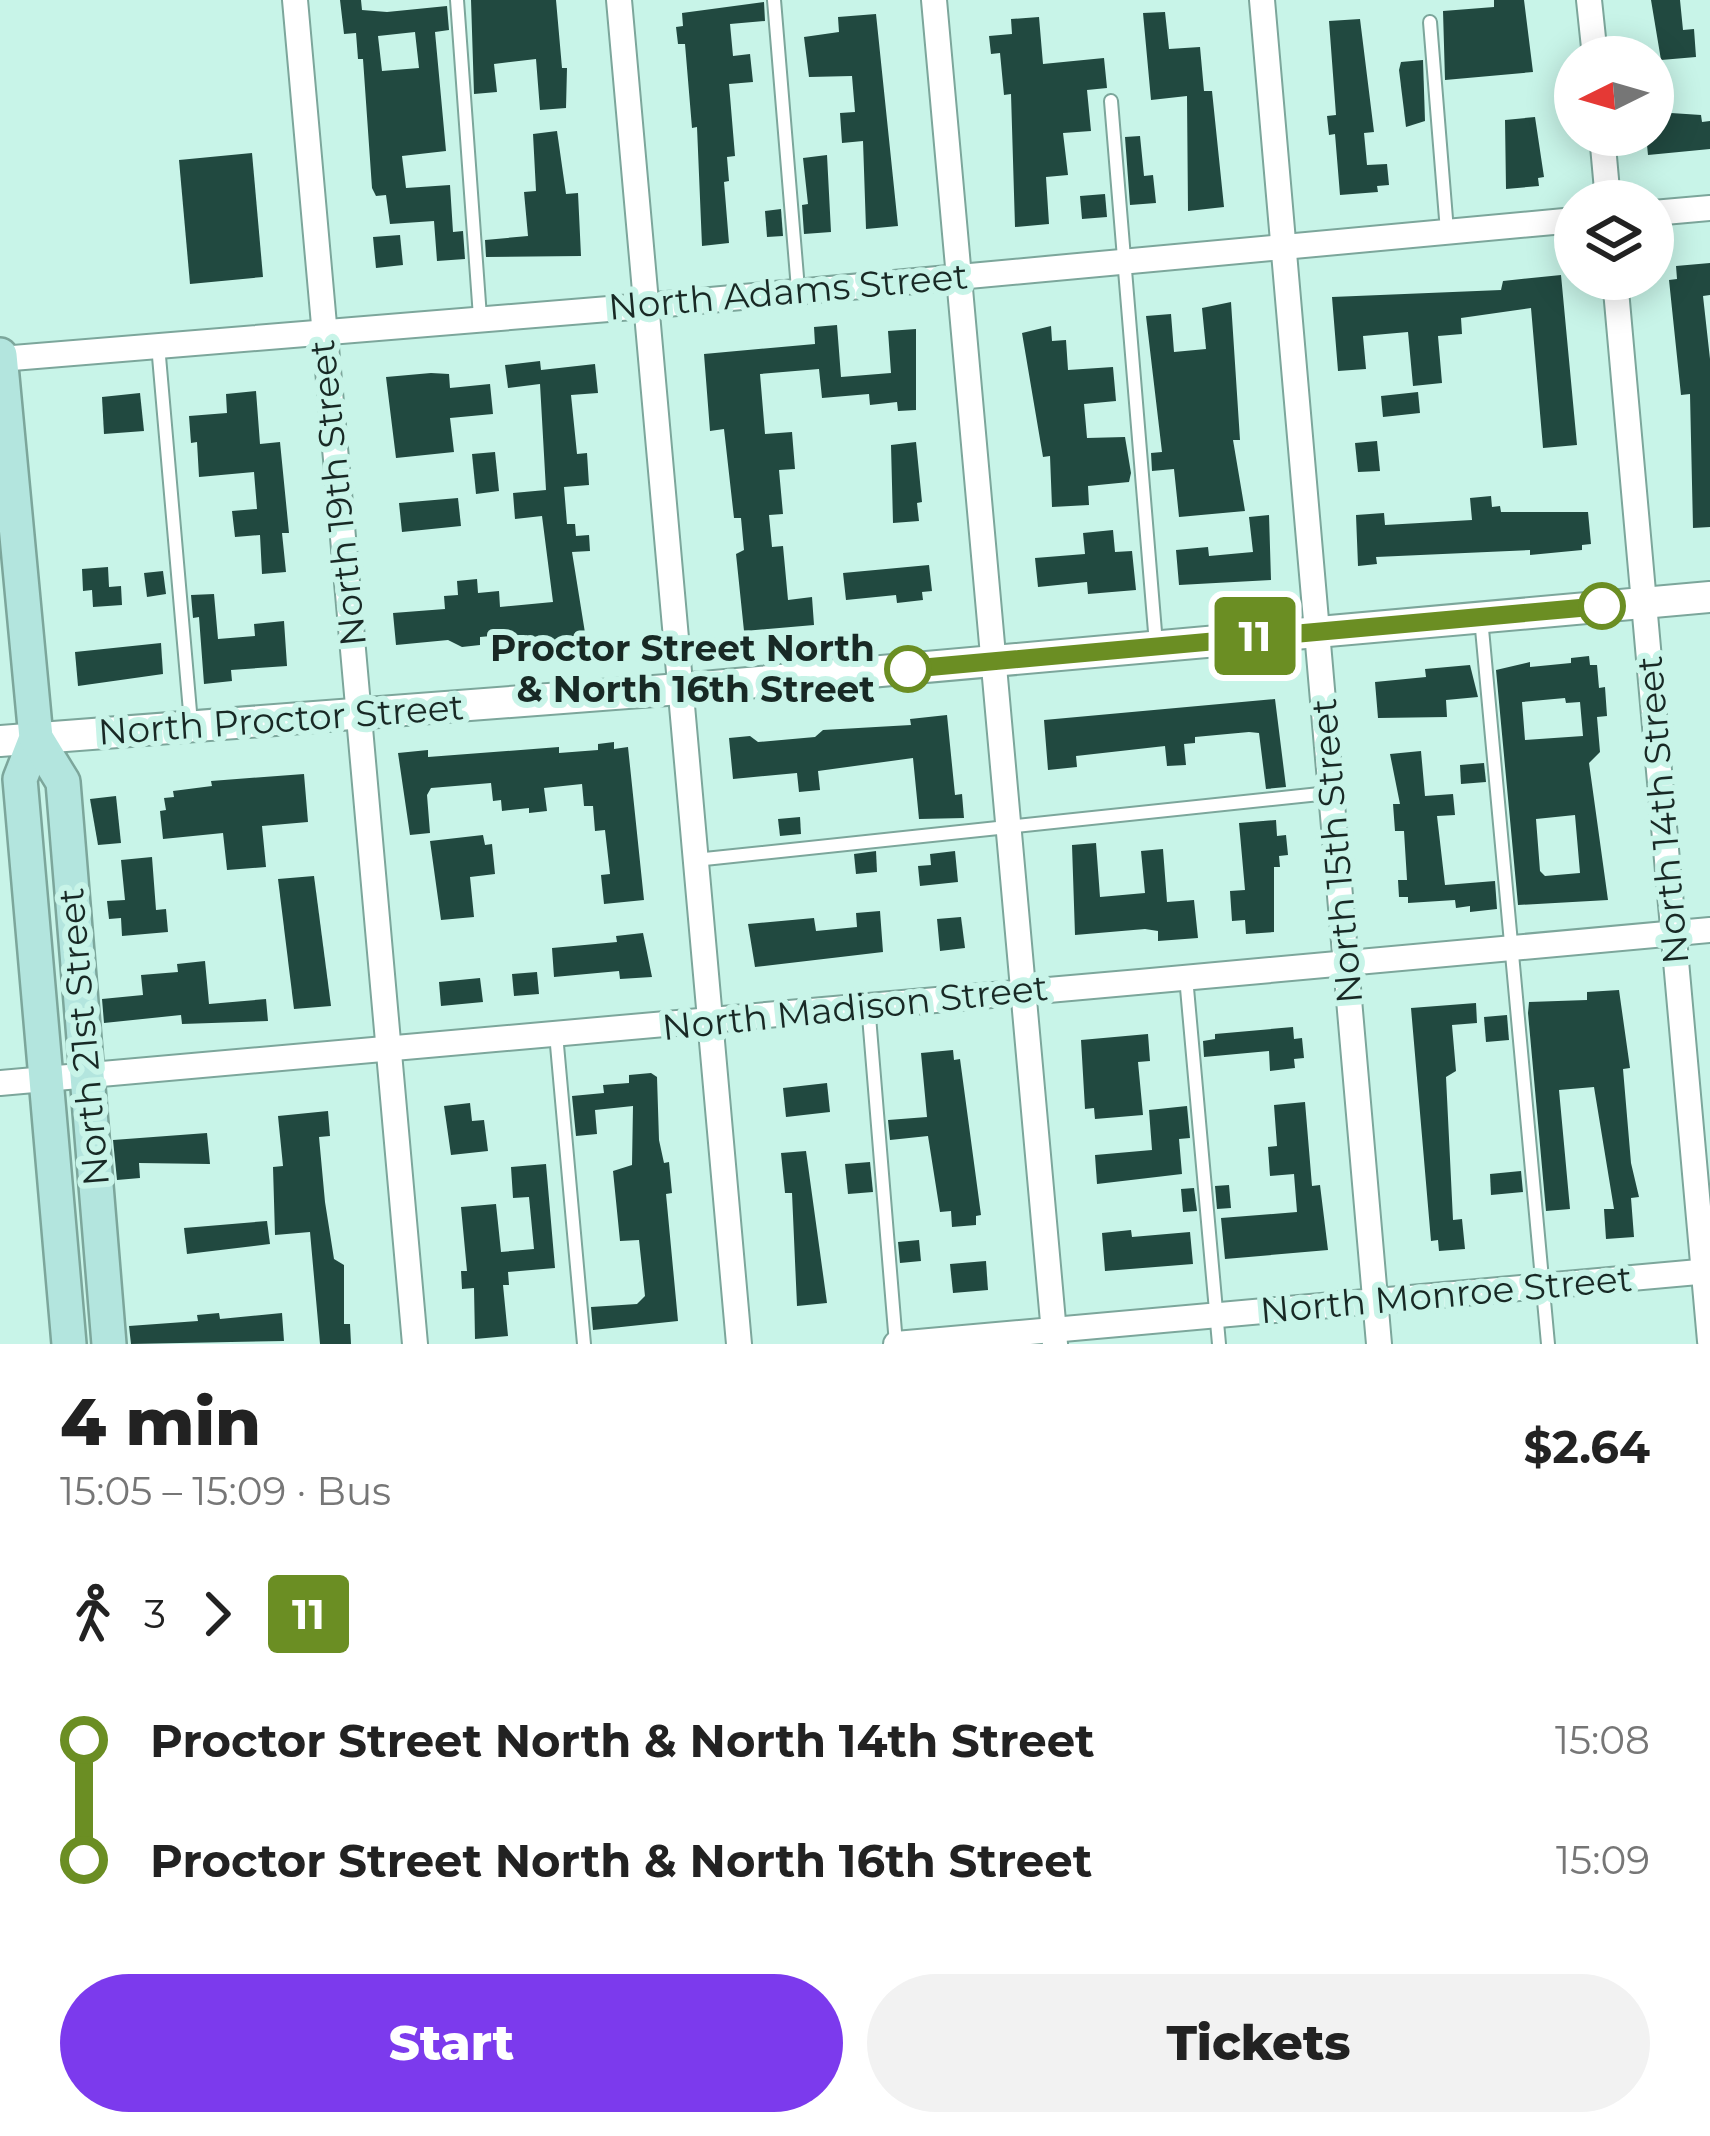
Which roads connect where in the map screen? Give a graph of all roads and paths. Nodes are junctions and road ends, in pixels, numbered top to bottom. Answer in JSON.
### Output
{"nodes":[{"id":1,"x":295,"y":0,"type":"edge"},
{"id":2,"x":457,"y":0,"type":"edge"},
{"id":3,"x":619,"y":0,"type":"edge"},
{"id":4,"x":774,"y":0,"type":"edge"},
{"id":5,"x":934,"y":0,"type":"edge"},
{"id":6,"x":1262,"y":0,"type":"edge"},
{"id":7,"x":1589,"y":0,"type":"edge"},
{"id":8,"x":1430,"y":22,"type":"dead end"},
{"id":9,"x":1592,"y":36,"type":"edge"},
{"id":10,"x":1111,"y":101,"type":"dead end"},
{"id":11,"x":1710,"y":208,"type":"edge"},
{"id":12,"x":1674,"y":211,"type":"edge"},
{"id":13,"x":1554,"y":222,"type":"edge"},
{"id":14,"x":1447,"y":231,"type":"junction"},
{"id":15,"x":1281,"y":246,"type":"junction"},
{"id":16,"x":1127,"y":260,"type":"junction"},
{"id":17,"x":956,"y":274,"type":"junction"},
{"id":18,"x":798,"y":289,"type":"junction"},
{"id":19,"x":1617,"y":300,"type":"edge"},
{"id":20,"x":645,"y":306,"type":"junction"},
{"id":21,"x":480,"y":317,"type":"junction"},
{"id":22,"x":320,"y":331,"type":"junction"},
{"id":23,"x":158,"y":345,"type":"junction"},
{"id":24,"x":0,"y":358,"type":"edge"},
{"id":25,"x":1710,"y":596,"type":"edge"},
{"id":26,"x":1643,"y":603,"type":"junction"},
{"id":27,"x":1480,"y":617,"type":"junction"},
{"id":28,"x":1318,"y":630,"type":"junction"},
{"id":29,"x":1156,"y":645,"type":"junction"},
{"id":30,"x":993,"y":661,"type":"junction"},
{"id":31,"x":680,"y":689,"type":"junction"},
{"id":32,"x":358,"y":714,"type":"junction"},
{"id":33,"x":191,"y":724,"type":"junction"},
{"id":34,"x":36,"y":738,"type":"junction"},
{"id":35,"x":0,"y":741,"type":"edge"},
{"id":36,"x":1329,"y":793,"type":"junction"},
{"id":37,"x":1007,"y":825,"type":"junction"},
{"id":38,"x":694,"y":860,"type":"junction"},
{"id":39,"x":1710,"y":930,"type":"edge"},
{"id":40,"x":1674,"y":934,"type":"junction"},
{"id":41,"x":1514,"y":948,"type":"junction"},
{"id":42,"x":1344,"y":963,"type":"junction"},
{"id":43,"x":1186,"y":976,"type":"junction"},
{"id":44,"x":1022,"y":991,"type":"junction"},
{"id":45,"x":868,"y":1004,"type":"junction"},
{"id":46,"x":709,"y":1025,"type":"junction"},
{"id":47,"x":556,"y":1032,"type":"junction"},
{"id":48,"x":389,"y":1047,"type":"junction"},
{"id":49,"x":85,"y":1076,"type":"junction"},
{"id":50,"x":45,"y":1080,"type":"junction"},
{"id":51,"x":0,"y":1084,"type":"edge"},
{"id":52,"x":1707,"y":1271,"type":"edge"},
{"id":53,"x":1543,"y":1285,"type":"junction"},
{"id":54,"x":1375,"y":1299,"type":"junction"},
{"id":55,"x":1217,"y":1314,"type":"junction"},
{"id":56,"x":1054,"y":1336,"type":"edge"},
{"id":57,"x":1710,"y":1341,"type":"edge"},
{"id":58,"x":69,"y":1344,"type":"edge"},
{"id":59,"x":109,"y":1344,"type":"edge"},
{"id":60,"x":415,"y":1344,"type":"edge"},
{"id":61,"x":584,"y":1344,"type":"edge"},
{"id":62,"x":739,"y":1344,"type":"edge"},
{"id":63,"x":896,"y":1344,"type":"edge"},
{"id":64,"x":1220,"y":1344,"type":"edge"},
{"id":65,"x":1379,"y":1344,"type":"edge"},
{"id":66,"x":1548,"y":1344,"type":"edge"}],
"edges":[{"from":1,"to":22,"type":"street","name":"North 19th Street"},
{"from":2,"to":21,"type":"lane"},
{"from":3,"to":20,"type":"street"},
{"from":4,"to":18,"type":"lane"},
{"from":5,"to":17,"type":"street"},
{"from":6,"to":15,"type":"street","name":"North 15th Street"},
{"from":7,"to":9,"type":"street"},
{"from":8,"to":14,"type":"lane"},
{"from":10,"to":16,"type":"lane"},
{"from":11,"to":12,"type":"street"},
{"from":13,"to":14,"type":"street","name":"North Adams Street"},
{"from":14,"to":15,"type":"street","name":"North Adams Street"},
{"from":15,"to":16,"type":"street","name":"North Adams Street"},
{"from":15,"to":28,"type":"street","name":"North 15th Street"},
{"from":16,"to":17,"type":"street","name":"North Adams Street"},
{"from":16,"to":29,"type":"lane"},
{"from":17,"to":18,"type":"street","name":"North Adams Street"},
{"from":17,"to":30,"type":"street"},
{"from":18,"to":20,"type":"street","name":"North Adams Street"},
{"from":19,"to":26,"type":"street","name":"North 14th Street"},
{"from":20,"to":21,"type":"street","name":"North Adams Street"},
{"from":20,"to":31,"type":"street"},
{"from":21,"to":22,"type":"street","name":"North Adams Street"},
{"from":22,"to":23,"type":"street","name":"North Adams Street"},
{"from":22,"to":32,"type":"street","name":"North 19th Street"},
{"from":23,"to":24,"type":"street","name":"North Adams Street"},
{"from":23,"to":33,"type":"lane"},
{"from":24,"to":34,"type":"main road","name":"North 21st Street"},
{"from":25,"to":26,"type":"street","name":"North Proctor Street"},
{"from":26,"to":27,"type":"street","name":"North Proctor Street"},
{"from":26,"to":40,"type":"street","name":"North 14th Street"},
{"from":27,"to":28,"type":"street","name":"North Proctor Street"},
{"from":27,"to":41,"type":"lane"},
{"from":28,"to":29,"type":"street","name":"North Proctor Street"},
{"from":28,"to":36,"type":"street","name":"North 15th Street"},
{"from":29,"to":30,"type":"street","name":"North Proctor Street"},
{"from":30,"to":31,"type":"street","name":"North Proctor Street"},
{"from":30,"to":37,"type":"street"},
{"from":31,"to":32,"type":"street","name":"North Proctor Street"},
{"from":31,"to":38,"type":"street"},
{"from":32,"to":33,"type":"street","name":"North Proctor Street"},
{"from":32,"to":48,"type":"street","name":"North 19th Street"},
{"from":33,"to":34,"type":"street","name":"North Proctor Street"},
{"from":34,"to":35,"type":"street","name":"North Proctor Street"},
{"from":34,"to":49,"type":"main road","name":"North 21st Street"},
{"from":34,"to":50,"type":"main road","name":"North 21st Street"},
{"from":36,"to":37,"type":"lane"},
{"from":36,"to":42,"type":"street","name":"North 15th Street"},
{"from":37,"to":38,"type":"lane"},
{"from":37,"to":44,"type":"street"},
{"from":38,"to":46,"type":"street"},
{"from":39,"to":40,"type":"street","name":"North Madison Street"},
{"from":40,"to":41,"type":"street","name":"North Madison Street"},
{"from":40,"to":52,"type":"street","name":"North 14th Street"},
{"from":41,"to":42,"type":"street","name":"North Madison Street"},
{"from":41,"to":53,"type":"lane"},
{"from":42,"to":43,"type":"street","name":"North Madison Street"},
{"from":42,"to":54,"type":"street","name":"North 15th Street"},
{"from":43,"to":44,"type":"street","name":"North Madison Street"},
{"from":43,"to":55,"type":"lane"},
{"from":44,"to":45,"type":"street","name":"North Madison Street"},
{"from":44,"to":56,"type":"street"},
{"from":45,"to":46,"type":"street","name":"North Madison Street"},
{"from":45,"to":63,"type":"lane"},
{"from":46,"to":47,"type":"street","name":"North Madison Street"},
{"from":46,"to":62,"type":"street"},
{"from":47,"to":48,"type":"street","name":"North Madison Street"},
{"from":47,"to":61,"type":"lane"},
{"from":48,"to":49,"type":"street","name":"North Madison Street"},
{"from":48,"to":60,"type":"street","name":"North 19th Street"},
{"from":49,"to":50,"type":"street","name":"North Madison Street"},
{"from":49,"to":59,"type":"main road","name":"North 21st Street"},
{"from":50,"to":51,"type":"street","name":"North Madison Street"},
{"from":50,"to":58,"type":"main road","name":"North 21st Street"},
{"from":52,"to":53,"type":"street","name":"North Monroe Street"},
{"from":52,"to":57,"type":"street","name":"North 14th Street"},
{"from":53,"to":54,"type":"street","name":"North Monroe Street"},
{"from":53,"to":66,"type":"lane"},
{"from":54,"to":55,"type":"street","name":"North Monroe Street"},
{"from":54,"to":65,"type":"street","name":"North 15th Street"},
{"from":55,"to":56,"type":"street","name":"North Monroe Street"},
{"from":55,"to":64,"type":"lane"},
{"from":56,"to":63,"type":"street","name":"North Monroe Street"}]}
